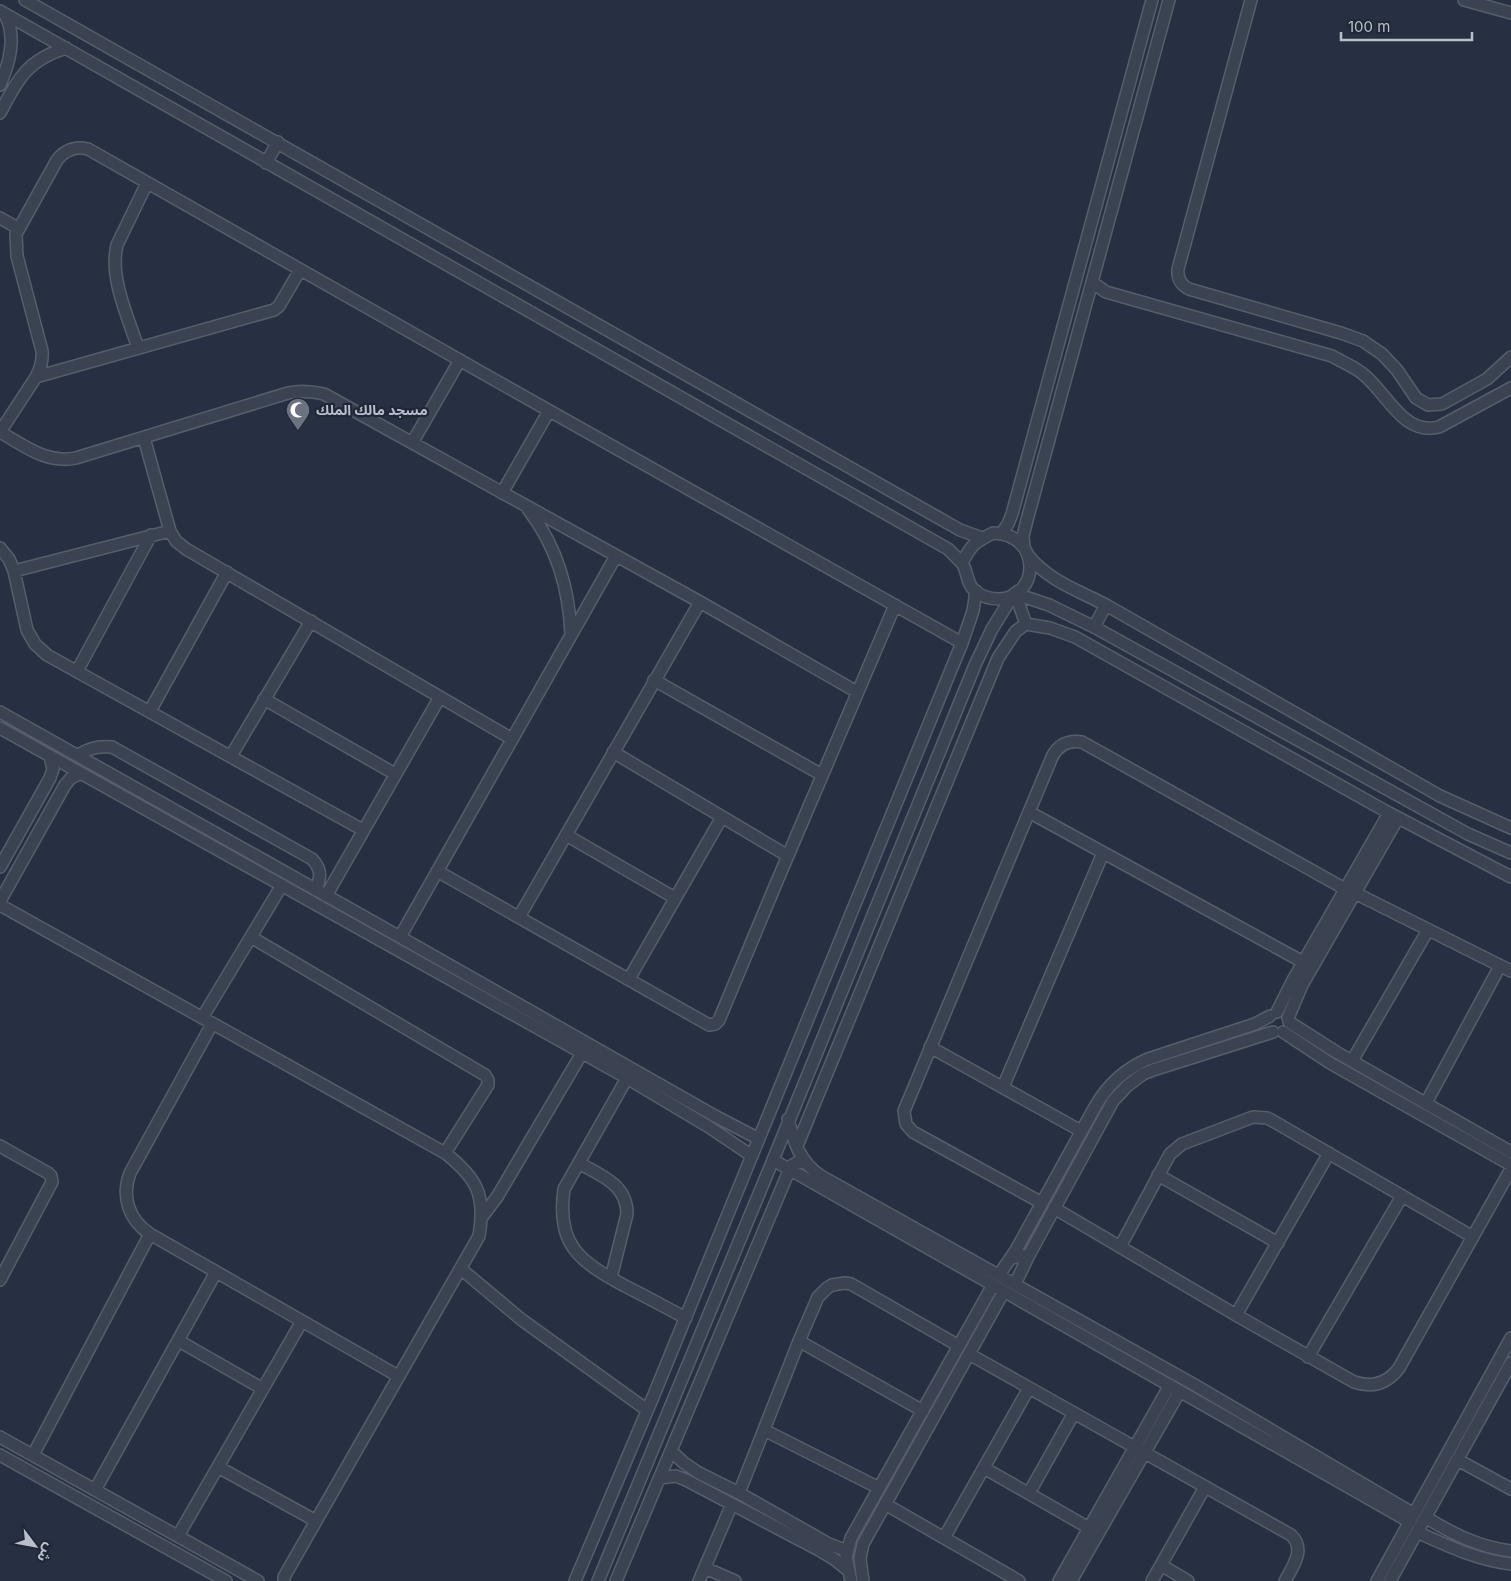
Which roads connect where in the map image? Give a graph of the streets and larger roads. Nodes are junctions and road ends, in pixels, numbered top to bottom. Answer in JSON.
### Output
{"nodes":[{"id":1,"x":25,"y":0,"type":"edge"},
{"id":2,"x":1152,"y":0,"type":"edge"},
{"id":3,"x":1169,"y":0,"type":"edge"},
{"id":4,"x":1251,"y":0,"type":"edge"},
{"id":5,"x":1464,"y":0,"type":"edge"},
{"id":6,"x":2,"y":12,"type":"edge"},
{"id":7,"x":1511,"y":13,"type":"edge"},
{"id":8,"x":66,"y":48,"type":"junction"},
{"id":9,"x":0,"y":85,"type":"edge"},
{"id":10,"x":4,"y":94,"type":"edge"},
{"id":11,"x":0,"y":113,"type":"edge"},
{"id":12,"x":1117,"y":125,"type":"junction"},
{"id":13,"x":1133,"y":129,"type":"junction"},
{"id":14,"x":278,"y":142,"type":"junction"},
{"id":15,"x":266,"y":163,"type":"junction"},
{"id":16,"x":147,"y":183,"type":"junction"},
{"id":17,"x":0,"y":218,"type":"edge"},
{"id":18,"x":18,"y":228,"type":"junction"},
{"id":19,"x":300,"y":270,"type":"junction"},
{"id":20,"x":1092,"y":282,"type":"junction"},
{"id":21,"x":138,"y":348,"type":"junction"},
{"id":22,"x":1511,"y":358,"type":"edge"},
{"id":23,"x":460,"y":360,"type":"junction"},
{"id":24,"x":36,"y":377,"type":"junction"},
{"id":25,"x":1511,"y":388,"type":"edge"},
{"id":26,"x":549,"y":411,"type":"junction"},
{"id":27,"x":0,"y":432,"type":"edge"},
{"id":28,"x":144,"y":438,"type":"junction"},
{"id":29,"x":412,"y":443,"type":"junction"},
{"id":30,"x":1023,"y":474,"type":"junction"},
{"id":31,"x":1039,"y":478,"type":"junction"},
{"id":32,"x":502,"y":493,"type":"junction"},
{"id":33,"x":525,"y":507,"type":"junction"},
{"id":34,"x":170,"y":530,"type":"junction"},
{"id":35,"x":1001,"y":534,"type":"junction"},
{"id":36,"x":151,"y":535,"type":"junction"},
{"id":37,"x":982,"y":538,"type":"junction"},
{"id":38,"x":0,"y":548,"type":"edge"},
{"id":39,"x":1026,"y":551,"type":"junction"},
{"id":40,"x":616,"y":556,"type":"junction"},
{"id":41,"x":962,"y":563,"type":"junction"},
{"id":42,"x":14,"y":571,"type":"junction"},
{"id":43,"x":227,"y":572,"type":"junction"},
{"id":44,"x":976,"y":592,"type":"junction"},
{"id":45,"x":1015,"y":593,"type":"junction"},
{"id":46,"x":700,"y":602,"type":"junction"},
{"id":47,"x":895,"y":605,"type":"junction"},
{"id":48,"x":1106,"y":605,"type":"junction"},
{"id":49,"x":310,"y":621,"type":"junction"},
{"id":50,"x":1026,"y":624,"type":"junction"},
{"id":51,"x":1094,"y":627,"type":"junction"},
{"id":52,"x":571,"y":635,"type":"junction"},
{"id":53,"x":962,"y":643,"type":"junction"},
{"id":54,"x":77,"y":671,"type":"junction"},
{"id":55,"x":654,"y":680,"type":"junction"},
{"id":56,"x":857,"y":692,"type":"junction"},
{"id":57,"x":440,"y":697,"type":"junction"},
{"id":58,"x":264,"y":699,"type":"junction"},
{"id":59,"x":150,"y":711,"type":"junction"},
{"id":60,"x":0,"y":712,"type":"edge"},
{"id":61,"x":0,"y":728,"type":"edge"},
{"id":62,"x":512,"y":739,"type":"junction"},
{"id":63,"x":613,"y":752,"type":"junction"},
{"id":64,"x":78,"y":755,"type":"junction"},
{"id":65,"x":231,"y":756,"type":"junction"},
{"id":66,"x":50,"y":757,"type":"junction"},
{"id":67,"x":81,"y":773,"type":"junction"},
{"id":68,"x":395,"y":774,"type":"junction"},
{"id":69,"x":822,"y":775,"type":"junction"},
{"id":70,"x":1029,"y":812,"type":"junction"},
{"id":71,"x":1394,"y":816,"type":"junction"},
{"id":72,"x":722,"y":817,"type":"junction"},
{"id":73,"x":1511,"y":828,"type":"edge"},
{"id":74,"x":363,"y":830,"type":"junction"},
{"id":75,"x":566,"y":835,"type":"junction"},
{"id":76,"x":1103,"y":853,"type":"junction"},
{"id":77,"x":1511,"y":853,"type":"edge"},
{"id":78,"x":256,"y":856,"type":"junction"},
{"id":79,"x":788,"y":856,"type":"junction"},
{"id":80,"x":0,"y":867,"type":"edge"},
{"id":81,"x":250,"y":867,"type":"junction"},
{"id":82,"x":437,"y":871,"type":"junction"},
{"id":83,"x":1511,"y":877,"type":"edge"},
{"id":84,"x":282,"y":885,"type":"junction"},
{"id":85,"x":1350,"y":891,"type":"junction"},
{"id":86,"x":321,"y":893,"type":"junction"},
{"id":87,"x":675,"y":898,"type":"junction"},
{"id":88,"x":0,"y":903,"type":"edge"},
{"id":89,"x":519,"y":917,"type":"junction"},
{"id":90,"x":1428,"y":930,"type":"junction"},
{"id":91,"x":400,"y":936,"type":"junction"},
{"id":92,"x":251,"y":937,"type":"junction"},
{"id":93,"x":1303,"y":962,"type":"junction"},
{"id":94,"x":1506,"y":968,"type":"edge"},
{"id":95,"x":629,"y":979,"type":"junction"},
{"id":96,"x":1274,"y":1014,"type":"junction"},
{"id":97,"x":1289,"y":1020,"type":"junction"},
{"id":98,"x":207,"y":1021,"type":"junction"},
{"id":99,"x":1278,"y":1032,"type":"junction"},
{"id":100,"x":930,"y":1047,"type":"junction"},
{"id":101,"x":582,"y":1053,"type":"junction"},
{"id":102,"x":1352,"y":1061,"type":"junction"},
{"id":103,"x":626,"y":1078,"type":"junction"},
{"id":104,"x":1003,"y":1087,"type":"junction"},
{"id":105,"x":1426,"y":1103,"type":"junction"},
{"id":106,"x":715,"y":1116,"type":"junction"},
{"id":107,"x":788,"y":1119,"type":"junction"},
{"id":108,"x":709,"y":1127,"type":"junction"},
{"id":109,"x":1082,"y":1131,"type":"junction"},
{"id":110,"x":759,"y":1139,"type":"junction"},
{"id":111,"x":0,"y":1146,"type":"edge"},
{"id":112,"x":796,"y":1146,"type":"junction"},
{"id":113,"x":1511,"y":1152,"type":"edge"},
{"id":114,"x":445,"y":1153,"type":"junction"},
{"id":115,"x":1329,"y":1153,"type":"junction"},
{"id":116,"x":752,"y":1156,"type":"junction"},
{"id":117,"x":772,"y":1160,"type":"junction"},
{"id":118,"x":579,"y":1163,"type":"junction"},
{"id":119,"x":805,"y":1163,"type":"junction"},
{"id":120,"x":1511,"y":1165,"type":"edge"},
{"id":121,"x":790,"y":1170,"type":"junction"},
{"id":122,"x":1511,"y":1170,"type":"edge"},
{"id":123,"x":1158,"y":1175,"type":"junction"},
{"id":124,"x":1402,"y":1196,"type":"junction"},
{"id":125,"x":1042,"y":1202,"type":"junction"},
{"id":126,"x":1054,"y":1208,"type":"junction"},
{"id":127,"x":482,"y":1217,"type":"junction"},
{"id":128,"x":150,"y":1234,"type":"junction"},
{"id":129,"x":1473,"y":1237,"type":"junction"},
{"id":130,"x":928,"y":1241,"type":"junction"},
{"id":131,"x":1278,"y":1243,"type":"junction"},
{"id":132,"x":1120,"y":1247,"type":"junction"},
{"id":133,"x":1029,"y":1255,"type":"junction"},
{"id":134,"x":1011,"y":1258,"type":"junction"},
{"id":135,"x":461,"y":1269,"type":"junction"},
{"id":136,"x":216,"y":1272,"type":"junction"},
{"id":137,"x":611,"y":1278,"type":"junction"},
{"id":138,"x":0,"y":1280,"type":"edge"},
{"id":139,"x":996,"y":1280,"type":"junction"},
{"id":140,"x":1015,"y":1284,"type":"junction"},
{"id":141,"x":1004,"y":1291,"type":"junction"},
{"id":142,"x":1236,"y":1315,"type":"junction"},
{"id":143,"x":686,"y":1318,"type":"junction"},
{"id":144,"x":302,"y":1321,"type":"junction"},
{"id":145,"x":1100,"y":1332,"type":"junction"},
{"id":146,"x":1511,"y":1338,"type":"edge"},
{"id":147,"x":178,"y":1341,"type":"junction"},
{"id":148,"x":799,"y":1341,"type":"junction"},
{"id":149,"x":1094,"y":1342,"type":"junction"},
{"id":150,"x":959,"y":1346,"type":"junction"},
{"id":151,"x":969,"y":1354,"type":"junction"},
{"id":152,"x":1308,"y":1357,"type":"junction"},
{"id":153,"x":1511,"y":1363,"type":"edge"},
{"id":154,"x":398,"y":1376,"type":"junction"},
{"id":155,"x":1029,"y":1388,"type":"junction"},
{"id":156,"x":1175,"y":1388,"type":"junction"},
{"id":157,"x":263,"y":1389,"type":"junction"},
{"id":158,"x":653,"y":1397,"type":"junction"},
{"id":159,"x":671,"y":1406,"type":"junction"},
{"id":160,"x":648,"y":1410,"type":"junction"},
{"id":161,"x":923,"y":1411,"type":"junction"},
{"id":162,"x":1074,"y":1413,"type":"junction"},
{"id":163,"x":764,"y":1430,"type":"junction"},
{"id":164,"x":0,"y":1437,"type":"edge"},
{"id":165,"x":671,"y":1450,"type":"junction"},
{"id":166,"x":1140,"y":1450,"type":"junction"},
{"id":167,"x":0,"y":1455,"type":"edge"},
{"id":168,"x":33,"y":1455,"type":"junction"},
{"id":169,"x":1458,"y":1460,"type":"junction"},
{"id":170,"x":688,"y":1466,"type":"junction"},
{"id":171,"x":218,"y":1467,"type":"junction"},
{"id":172,"x":984,"y":1468,"type":"junction"},
{"id":173,"x":660,"y":1478,"type":"junction"},
{"id":174,"x":681,"y":1478,"type":"junction"},
{"id":175,"x":1205,"y":1487,"type":"junction"},
{"id":176,"x":878,"y":1488,"type":"junction"},
{"id":177,"x":1511,"y":1489,"type":"edge"},
{"id":178,"x":95,"y":1490,"type":"junction"},
{"id":179,"x":739,"y":1493,"type":"junction"},
{"id":180,"x":1029,"y":1493,"type":"junction"},
{"id":181,"x":732,"y":1504,"type":"junction"},
{"id":182,"x":885,"y":1504,"type":"junction"},
{"id":183,"x":1417,"y":1518,"type":"junction"},
{"id":184,"x":316,"y":1521,"type":"junction"},
{"id":185,"x":1089,"y":1528,"type":"junction"},
{"id":186,"x":791,"y":1529,"type":"junction"},
{"id":187,"x":1417,"y":1532,"type":"junction"},
{"id":188,"x":178,"y":1536,"type":"junction"},
{"id":189,"x":944,"y":1538,"type":"junction"},
{"id":190,"x":847,"y":1551,"type":"junction"},
{"id":191,"x":1511,"y":1551,"type":"edge"},
{"id":192,"x":1511,"y":1564,"type":"edge"},
{"id":193,"x":1161,"y":1565,"type":"junction"},
{"id":194,"x":705,"y":1568,"type":"junction"},
{"id":195,"x":850,"y":1576,"type":"edge"},
{"id":196,"x":282,"y":1580,"type":"edge"},
{"id":197,"x":226,"y":1581,"type":"edge"},
{"id":198,"x":258,"y":1581,"type":"edge"},
{"id":199,"x":575,"y":1581,"type":"edge"},
{"id":200,"x":598,"y":1581,"type":"edge"},
{"id":201,"x":616,"y":1581,"type":"edge"},
{"id":202,"x":699,"y":1581,"type":"edge"},
{"id":203,"x":734,"y":1581,"type":"edge"},
{"id":204,"x":863,"y":1581,"type":"edge"},
{"id":205,"x":1019,"y":1581,"type":"edge"},
{"id":206,"x":1059,"y":1581,"type":"edge"},
{"id":207,"x":1071,"y":1581,"type":"edge"},
{"id":208,"x":1152,"y":1581,"type":"edge"},
{"id":209,"x":1188,"y":1581,"type":"edge"},
{"id":210,"x":1285,"y":1581,"type":"edge"},
{"id":211,"x":1377,"y":1581,"type":"edge"},
{"id":212,"x":1390,"y":1581,"type":"edge"}],
"edges":[{"from":1,"to":14,"type":"street"},
{"from":2,"to":12,"type":"street"},
{"from":3,"to":13,"type":"street"},
{"from":4,"to":22,"type":"street"},
{"from":5,"to":7,"type":"street"},
{"from":6,"to":8,"type":"street"},
{"from":6,"to":9,"type":"street"},
{"from":8,"to":10,"type":"street"},
{"from":8,"to":15,"type":"street"},
{"from":10,"to":11,"type":"street"},
{"from":12,"to":13,"type":"street"},
{"from":12,"to":30,"type":"street"},
{"from":13,"to":20,"type":"street"},
{"from":14,"to":15,"type":"street"},
{"from":14,"to":37,"type":"street"},
{"from":15,"to":41,"type":"street"},
{"from":16,"to":18,"type":"street"},
{"from":16,"to":19,"type":"street"},
{"from":16,"to":21,"type":"street"},
{"from":17,"to":18,"type":"street"},
{"from":18,"to":24,"type":"street"},
{"from":19,"to":21,"type":"street"},
{"from":19,"to":23,"type":"street"},
{"from":20,"to":25,"type":"street"},
{"from":20,"to":31,"type":"street"},
{"from":21,"to":24,"type":"street"},
{"from":23,"to":26,"type":"street"},
{"from":23,"to":29,"type":"street"},
{"from":24,"to":27,"type":"street"},
{"from":26,"to":32,"type":"street"},
{"from":26,"to":47,"type":"street"},
{"from":27,"to":28,"type":"street"},
{"from":28,"to":29,"type":"street"},
{"from":28,"to":34,"type":"street"},
{"from":29,"to":32,"type":"street"},
{"from":30,"to":31,"type":"street"},
{"from":30,"to":35,"type":"street"},
{"from":31,"to":39,"type":"street"},
{"from":32,"to":33,"type":"street"},
{"from":33,"to":40,"type":"street"},
{"from":33,"to":52,"type":"street"},
{"from":34,"to":36,"type":"street"},
{"from":34,"to":43,"type":"street"},
{"from":35,"to":37,"type":"street"},
{"from":35,"to":39,"type":"street"},
{"from":36,"to":42,"type":"street"},
{"from":36,"to":54,"type":"street"},
{"from":37,"to":41,"type":"street"},
{"from":38,"to":42,"type":"street"},
{"from":39,"to":45,"type":"street"},
{"from":39,"to":48,"type":"street"},
{"from":40,"to":46,"type":"street"},
{"from":40,"to":52,"type":"street"},
{"from":41,"to":44,"type":"street"},
{"from":42,"to":54,"type":"street"},
{"from":43,"to":49,"type":"street"},
{"from":43,"to":59,"type":"street"},
{"from":44,"to":45,"type":"street"},
{"from":44,"to":53,"type":"street"},
{"from":45,"to":50,"type":"street"},
{"from":45,"to":51,"type":"street"},
{"from":45,"to":107,"type":"street"},
{"from":46,"to":55,"type":"street"},
{"from":46,"to":56,"type":"street"},
{"from":47,"to":53,"type":"street"},
{"from":47,"to":56,"type":"street"},
{"from":48,"to":51,"type":"street"},
{"from":48,"to":73,"type":"street"},
{"from":49,"to":57,"type":"street"},
{"from":49,"to":58,"type":"street"},
{"from":50,"to":71,"type":"street"},
{"from":50,"to":112,"type":"street"},
{"from":51,"to":77,"type":"street"},
{"from":52,"to":62,"type":"street"},
{"from":53,"to":110,"type":"street"},
{"from":54,"to":59,"type":"street"},
{"from":55,"to":63,"type":"street"},
{"from":55,"to":69,"type":"street"},
{"from":56,"to":69,"type":"street"},
{"from":57,"to":62,"type":"street"},
{"from":57,"to":68,"type":"street"},
{"from":58,"to":65,"type":"street"},
{"from":58,"to":68,"type":"street"},
{"from":59,"to":65,"type":"street"},
{"from":60,"to":64,"type":"street"},
{"from":61,"to":66,"type":"street"},
{"from":62,"to":82,"type":"street"},
{"from":63,"to":72,"type":"street"},
{"from":63,"to":75,"type":"street"},
{"from":64,"to":78,"type":"street"},
{"from":64,"to":86,"type":"street"},
{"from":65,"to":74,"type":"street"},
{"from":66,"to":67,"type":"street"},
{"from":66,"to":80,"type":"street"},
{"from":67,"to":81,"type":"street"},
{"from":67,"to":88,"type":"street"},
{"from":68,"to":74,"type":"street"},
{"from":69,"to":79,"type":"street"},
{"from":70,"to":76,"type":"street"},
{"from":70,"to":85,"type":"street"},
{"from":70,"to":100,"type":"street"},
{"from":71,"to":83,"type":"street"},
{"from":71,"to":85,"type":"street"},
{"from":72,"to":79,"type":"street"},
{"from":72,"to":87,"type":"street"},
{"from":74,"to":86,"type":"street"},
{"from":75,"to":87,"type":"street"},
{"from":75,"to":89,"type":"street"},
{"from":76,"to":93,"type":"street"},
{"from":76,"to":104,"type":"street"},
{"from":78,"to":81,"type":"street"},
{"from":78,"to":86,"type":"street"},
{"from":79,"to":95,"type":"street"},
{"from":81,"to":84,"type":"street"},
{"from":82,"to":89,"type":"street"},
{"from":82,"to":91,"type":"street"},
{"from":84,"to":92,"type":"street"},
{"from":84,"to":101,"type":"street"},
{"from":85,"to":90,"type":"street"},
{"from":85,"to":93,"type":"street"},
{"from":85,"to":97,"type":"street"},
{"from":86,"to":91,"type":"street"},
{"from":87,"to":95,"type":"street"},
{"from":88,"to":98,"type":"street"},
{"from":89,"to":95,"type":"street"},
{"from":90,"to":94,"type":"street"},
{"from":90,"to":102,"type":"street"},
{"from":91,"to":106,"type":"street"},
{"from":92,"to":98,"type":"street"},
{"from":92,"to":114,"type":"street"},
{"from":93,"to":96,"type":"street"},
{"from":94,"to":105,"type":"street"},
{"from":96,"to":97,"type":"street"},
{"from":96,"to":99,"type":"street"},
{"from":96,"to":109,"type":"street"},
{"from":97,"to":99,"type":"street"},
{"from":97,"to":102,"type":"street"},
{"from":98,"to":114,"type":"street"},
{"from":98,"to":128,"type":"street"},
{"from":99,"to":120,"type":"street"},
{"from":99,"to":126,"type":"street"},
{"from":100,"to":104,"type":"street"},
{"from":100,"to":125,"type":"street"},
{"from":101,"to":103,"type":"street"},
{"from":101,"to":127,"type":"street"},
{"from":102,"to":105,"type":"street"},
{"from":103,"to":108,"type":"street"},
{"from":103,"to":118,"type":"street"},
{"from":104,"to":109,"type":"street"},
{"from":105,"to":113,"type":"street"},
{"from":106,"to":108,"type":"street"},
{"from":106,"to":110,"type":"street"},
{"from":107,"to":112,"type":"street"},
{"from":107,"to":117,"type":"street"},
{"from":108,"to":116,"type":"street"},
{"from":109,"to":125,"type":"street"},
{"from":110,"to":116,"type":"street"},
{"from":111,"to":138,"type":"street"},
{"from":112,"to":119,"type":"street"},
{"from":114,"to":127,"type":"street"},
{"from":115,"to":123,"type":"street"},
{"from":115,"to":124,"type":"street"},
{"from":115,"to":131,"type":"street"},
{"from":116,"to":143,"type":"street"},
{"from":117,"to":121,"type":"street"},
{"from":117,"to":159,"type":"street"},
{"from":118,"to":137,"type":"street"},
{"from":118,"to":137,"type":"street"},
{"from":119,"to":121,"type":"street"},
{"from":119,"to":130,"type":"street"},
{"from":121,"to":130,"type":"street"},
{"from":121,"to":165,"type":"street"},
{"from":122,"to":129,"type":"street"},
{"from":123,"to":131,"type":"street"},
{"from":123,"to":132,"type":"street"},
{"from":124,"to":129,"type":"street"},
{"from":124,"to":152,"type":"street"},
{"from":125,"to":134,"type":"street"},
{"from":126,"to":132,"type":"street"},
{"from":126,"to":133,"type":"street"},
{"from":127,"to":135,"type":"street"},
{"from":128,"to":136,"type":"street"},
{"from":128,"to":168,"type":"street"},
{"from":129,"to":152,"type":"street"},
{"from":130,"to":139,"type":"street"},
{"from":131,"to":142,"type":"street"},
{"from":132,"to":142,"type":"street"},
{"from":133,"to":134,"type":"street"},
{"from":133,"to":140,"type":"street"},
{"from":134,"to":139,"type":"street"},
{"from":135,"to":154,"type":"street"},
{"from":135,"to":160,"type":"street"},
{"from":136,"to":144,"type":"street"},
{"from":136,"to":147,"type":"street"},
{"from":137,"to":143,"type":"street"},
{"from":139,"to":140,"type":"street"},
{"from":139,"to":141,"type":"street"},
{"from":139,"to":150,"type":"street"},
{"from":140,"to":145,"type":"street"},
{"from":141,"to":149,"type":"street"},
{"from":141,"to":151,"type":"street"},
{"from":142,"to":152,"type":"street"},
{"from":143,"to":158,"type":"street"},
{"from":144,"to":154,"type":"street"},
{"from":144,"to":157,"type":"street"},
{"from":145,"to":149,"type":"street"},
{"from":145,"to":183,"type":"street"},
{"from":146,"to":183,"type":"street"},
{"from":147,"to":157,"type":"street"},
{"from":147,"to":178,"type":"street"},
{"from":148,"to":150,"type":"street"},
{"from":148,"to":161,"type":"street"},
{"from":148,"to":163,"type":"street"},
{"from":149,"to":156,"type":"street"},
{"from":150,"to":161,"type":"street"},
{"from":151,"to":155,"type":"street"},
{"from":151,"to":182,"type":"street"},
{"from":153,"to":169,"type":"street"},
{"from":154,"to":184,"type":"street"},
{"from":155,"to":162,"type":"street"},
{"from":155,"to":172,"type":"street"},
{"from":156,"to":166,"type":"street"},
{"from":156,"to":183,"type":"street"},
{"from":157,"to":171,"type":"street"},
{"from":158,"to":159,"type":"street"},
{"from":158,"to":160,"type":"street"},
{"from":159,"to":200,"type":"street"},
{"from":160,"to":199,"type":"street"},
{"from":161,"to":176,"type":"street"},
{"from":162,"to":166,"type":"street"},
{"from":162,"to":180,"type":"street"},
{"from":163,"to":176,"type":"street"},
{"from":163,"to":179,"type":"street"},
{"from":164,"to":168,"type":"street"},
{"from":165,"to":170,"type":"street"},
{"from":165,"to":173,"type":"street"},
{"from":166,"to":175,"type":"street"},
{"from":166,"to":185,"type":"street"},
{"from":166,"to":207,"type":"street"},
{"from":167,"to":197,"type":"street"},
{"from":168,"to":178,"type":"street"},
{"from":169,"to":177,"type":"street"},
{"from":169,"to":183,"type":"street"},
{"from":170,"to":174,"type":"street"},
{"from":170,"to":179,"type":"street"},
{"from":171,"to":184,"type":"street"},
{"from":171,"to":188,"type":"street"},
{"from":172,"to":180,"type":"street"},
{"from":172,"to":189,"type":"street"},
{"from":173,"to":174,"type":"street"},
{"from":173,"to":201,"type":"street"},
{"from":174,"to":181,"type":"street"},
{"from":175,"to":193,"type":"street"},
{"from":175,"to":210,"type":"street"},
{"from":176,"to":190,"type":"street"},
{"from":178,"to":188,"type":"street"},
{"from":179,"to":186,"type":"street"},
{"from":180,"to":185,"type":"street"},
{"from":181,"to":186,"type":"street"},
{"from":181,"to":194,"type":"street"},
{"from":182,"to":189,"type":"street"},
{"from":182,"to":204,"type":"street"},
{"from":183,"to":187,"type":"street"},
{"from":183,"to":191,"type":"street"},
{"from":183,"to":211,"type":"street"},
{"from":184,"to":196,"type":"street"},
{"from":185,"to":206,"type":"street"},
{"from":186,"to":190,"type":"street"},
{"from":186,"to":195,"type":"street"},
{"from":187,"to":192,"type":"street"},
{"from":187,"to":212,"type":"street"},
{"from":188,"to":198,"type":"street"},
{"from":189,"to":205,"type":"street"},
{"from":190,"to":195,"type":"street"},
{"from":193,"to":208,"type":"street"},
{"from":193,"to":209,"type":"street"},
{"from":194,"to":202,"type":"street"},
{"from":194,"to":203,"type":"street"}]}
